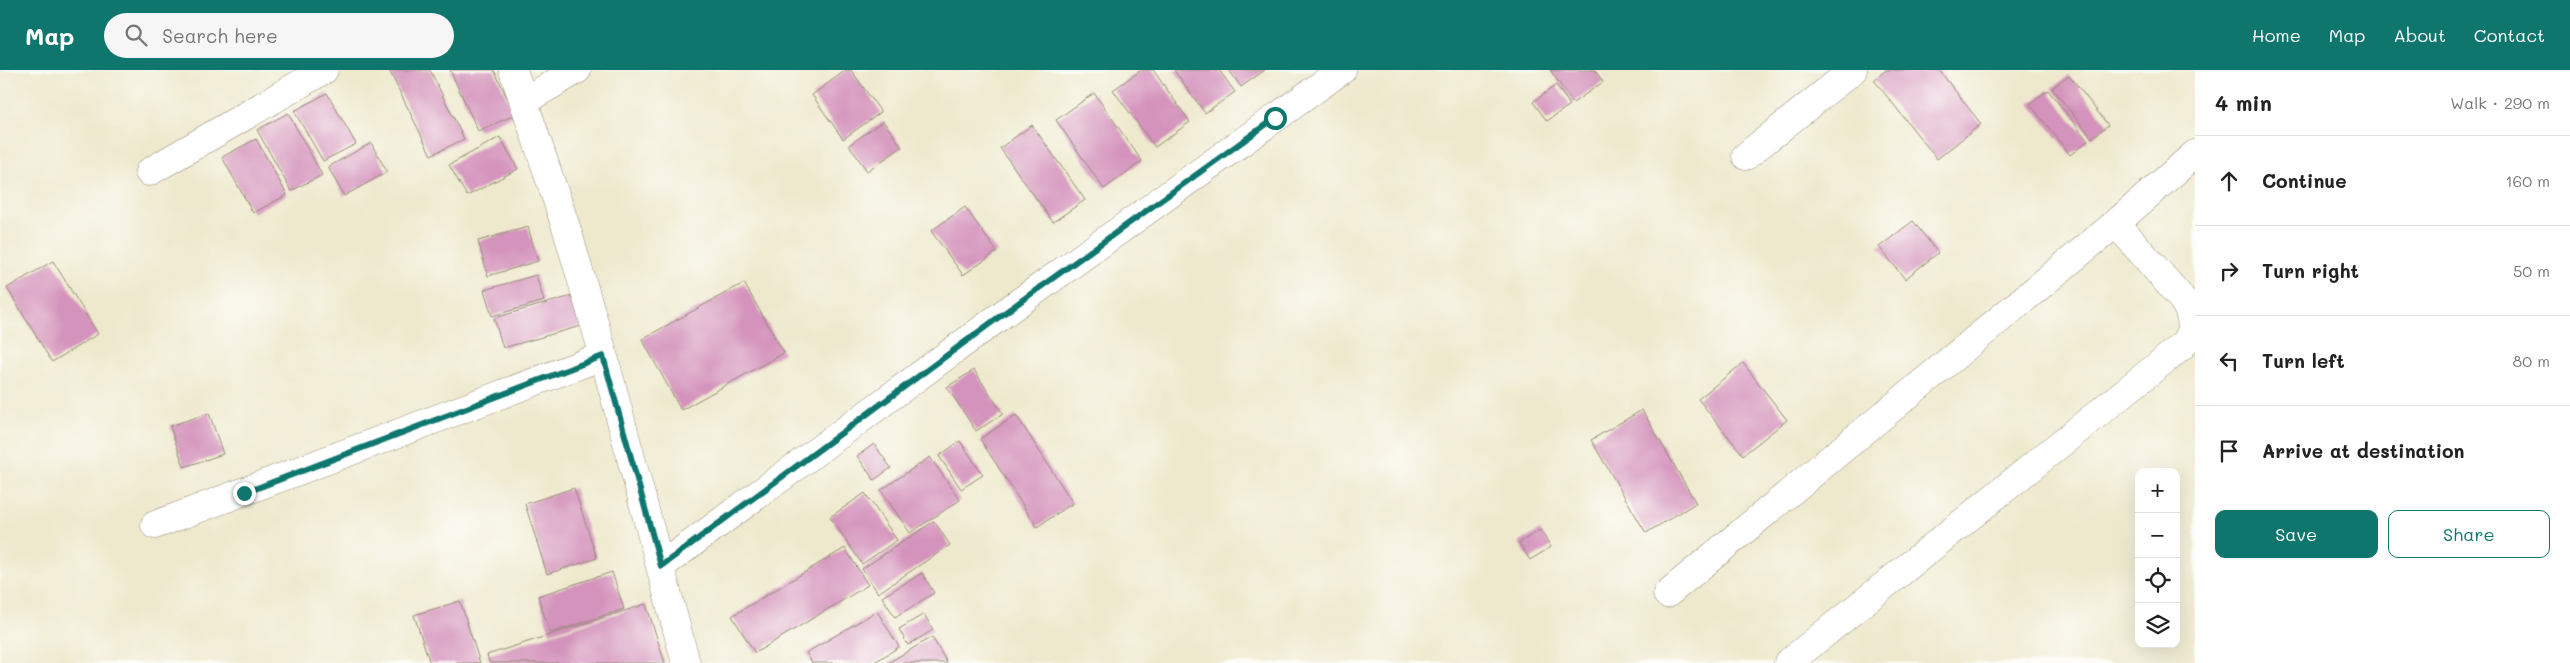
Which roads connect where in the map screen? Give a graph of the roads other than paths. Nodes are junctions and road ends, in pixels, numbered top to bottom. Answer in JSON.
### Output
{"nodes":[{"id":1,"x":324,"y":70,"type":"edge"},
{"id":2,"x":513,"y":70,"type":"edge"},
{"id":3,"x":577,"y":70,"type":"edge"},
{"id":4,"x":1342,"y":70,"type":"edge"},
{"id":5,"x":1854,"y":70,"type":"edge"},
{"id":6,"x":524,"y":101,"type":"junction"},
{"id":7,"x":2195,"y":154,"type":"edge"},
{"id":8,"x":1746,"y":156,"type":"dead end"},
{"id":9,"x":149,"y":172,"type":"dead end"},
{"id":10,"x":2116,"y":222,"type":"junction"},
{"id":11,"x":603,"y":356,"type":"junction"},
{"id":12,"x":155,"y":525,"type":"dead end"},
{"id":13,"x":661,"y":566,"type":"junction"},
{"id":14,"x":1668,"y":594,"type":"dead end"},
{"id":15,"x":686,"y":663,"type":"edge"},
{"id":16,"x":1788,"y":663,"type":"edge"}],
"edges":[{"from":1,"to":9,"type":"street"},
{"from":2,"to":6,"type":"street"},
{"from":3,"to":6,"type":"street"},
{"from":4,"to":13,"type":"street"},
{"from":5,"to":8,"type":"street"},
{"from":6,"to":11,"type":"street"},
{"from":7,"to":10,"type":"street"},
{"from":10,"to":14,"type":"street"},
{"from":10,"to":16,"type":"street"},
{"from":11,"to":12,"type":"street"},
{"from":11,"to":13,"type":"street"},
{"from":13,"to":15,"type":"street"}]}
